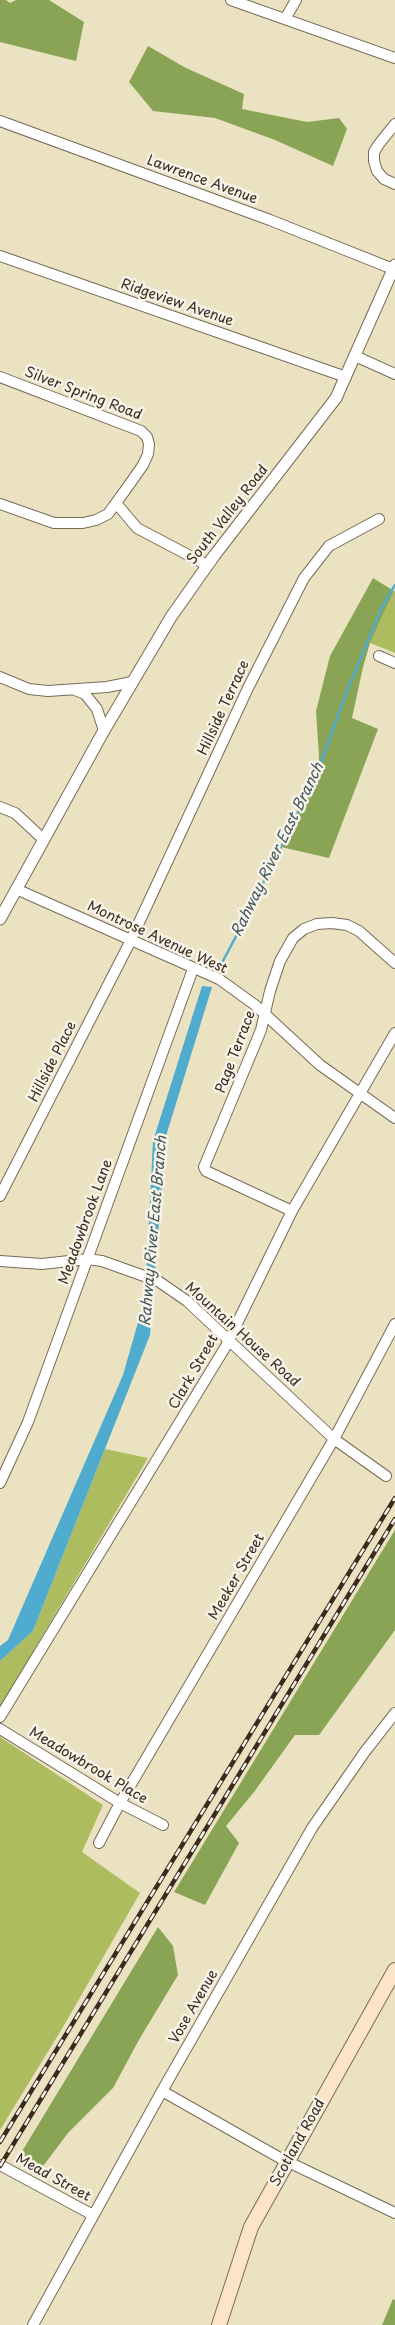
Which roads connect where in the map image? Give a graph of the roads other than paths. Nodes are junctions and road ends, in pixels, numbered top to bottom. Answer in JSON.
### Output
{"nodes":[{"id":1,"x":231,"y":0,"type":"edge"},
{"id":2,"x":296,"y":0,"type":"edge"},
{"id":3,"x":285,"y":19,"type":"junction"},
{"id":4,"x":395,"y":58,"type":"edge"},
{"id":5,"x":0,"y":121,"type":"edge"},
{"id":6,"x":395,"y":124,"type":"edge"},
{"id":7,"x":395,"y":184,"type":"edge"},
{"id":8,"x":0,"y":256,"type":"edge"},
{"id":9,"x":394,"y":267,"type":"edge"},
{"id":10,"x":355,"y":356,"type":"junction"},
{"id":11,"x":395,"y":374,"type":"edge"},
{"id":12,"x":0,"y":377,"type":"edge"},
{"id":13,"x":346,"y":377,"type":"junction"},
{"id":14,"x":116,"y":503,"type":"junction"},
{"id":15,"x":0,"y":504,"type":"edge"},
{"id":16,"x":379,"y":519,"type":"dead end"},
{"id":17,"x":207,"y":565,"type":"junction"},
{"id":18,"x":379,"y":656,"type":"dead end"},
{"id":19,"x":395,"y":663,"type":"edge"},
{"id":20,"x":0,"y":677,"type":"edge"},
{"id":21,"x":132,"y":682,"type":"junction"},
{"id":22,"x":69,"y":688,"type":"junction"},
{"id":23,"x":104,"y":731,"type":"junction"},
{"id":24,"x":0,"y":807,"type":"edge"},
{"id":25,"x":43,"y":839,"type":"junction"},
{"id":26,"x":16,"y":889,"type":"junction"},
{"id":27,"x":0,"y":919,"type":"edge"},
{"id":28,"x":131,"y":940,"type":"junction"},
{"id":29,"x":395,"y":963,"type":"edge"},
{"id":30,"x":193,"y":969,"type":"junction"},
{"id":31,"x":266,"y":1014,"type":"junction"},
{"id":32,"x":395,"y":1033,"type":"edge"},
{"id":33,"x":359,"y":1093,"type":"junction"},
{"id":34,"x":395,"y":1118,"type":"edge"},
{"id":35,"x":0,"y":1196,"type":"edge"},
{"id":36,"x":292,"y":1211,"type":"junction"},
{"id":37,"x":87,"y":1259,"type":"junction"},
{"id":38,"x":0,"y":1261,"type":"edge"},
{"id":39,"x":395,"y":1324,"type":"edge"},
{"id":40,"x":229,"y":1340,"type":"junction"},
{"id":41,"x":334,"y":1438,"type":"junction"},
{"id":42,"x":386,"y":1476,"type":"dead end"},
{"id":43,"x":0,"y":1483,"type":"edge"},
{"id":44,"x":395,"y":1714,"type":"edge"},
{"id":45,"x":0,"y":1716,"type":"edge"},
{"id":46,"x":0,"y":1729,"type":"edge"},
{"id":47,"x":120,"y":1803,"type":"junction"},
{"id":48,"x":163,"y":1825,"type":"dead end"},
{"id":49,"x":99,"y":1843,"type":"dead end"},
{"id":50,"x":395,"y":1970,"type":"edge"},
{"id":51,"x":162,"y":2091,"type":"junction"},
{"id":52,"x":287,"y":2161,"type":"junction"},
{"id":53,"x":0,"y":2165,"type":"edge"},
{"id":54,"x":395,"y":2213,"type":"edge"},
{"id":55,"x":93,"y":2216,"type":"junction"},
{"id":56,"x":33,"y":2325,"type":"edge"},
{"id":57,"x":219,"y":2325,"type":"edge"}],
"edges":[{"from":1,"to":3,"type":"street"},
{"from":2,"to":3,"type":"street"},
{"from":3,"to":4,"type":"street"},
{"from":5,"to":9,"type":"street","name":"Lawrence Avenue"},
{"from":6,"to":7,"type":"street"},
{"from":8,"to":13,"type":"street","name":"Ridgeview Avenue"},
{"from":9,"to":10,"type":"street","name":"South Valley Road"},
{"from":10,"to":11,"type":"street"},
{"from":10,"to":13,"type":"street","name":"South Valley Road"},
{"from":12,"to":14,"type":"street","name":"Silver Spring Road"},
{"from":13,"to":17,"type":"street","name":"South Valley Road"},
{"from":14,"to":15,"type":"street"},
{"from":14,"to":17,"type":"street"},
{"from":16,"to":28,"type":"street","name":"Hillside Terrace"},
{"from":17,"to":21,"type":"street","name":"South Valley Road"},
{"from":18,"to":19,"type":"street"},
{"from":20,"to":22,"type":"street"},
{"from":21,"to":22,"type":"street"},
{"from":21,"to":23,"type":"street","name":"South Valley Road"},
{"from":22,"to":23,"type":"street"},
{"from":23,"to":25,"type":"street","name":"South Valley Road"},
{"from":24,"to":25,"type":"street"},
{"from":25,"to":26,"type":"street","name":"South Valley Road"},
{"from":26,"to":27,"type":"street","name":"South Valley Road"},
{"from":26,"to":28,"type":"street","name":"Montrose Avenue West"},
{"from":28,"to":30,"type":"street","name":"Montrose Avenue West"},
{"from":28,"to":35,"type":"street","name":"Hillside Place"},
{"from":29,"to":31,"type":"street","name":"Page Terrace"},
{"from":30,"to":31,"type":"street","name":"Montrose Avenue West"},
{"from":30,"to":37,"type":"street","name":"Meadowbrook Lane"},
{"from":31,"to":33,"type":"street","name":"Montrose Avenue West"},
{"from":31,"to":36,"type":"street","name":"Page Terrace"},
{"from":32,"to":33,"type":"street","name":"Clark Street"},
{"from":33,"to":34,"type":"street","name":"Montrose Avenue West"},
{"from":33,"to":36,"type":"street","name":"Clark Street"},
{"from":36,"to":40,"type":"street","name":"Clark Street"},
{"from":37,"to":38,"type":"street","name":"Mountain House Road"},
{"from":37,"to":40,"type":"street","name":"Mountain House Road"},
{"from":37,"to":43,"type":"street","name":"Meadowbrook Lane"},
{"from":39,"to":41,"type":"street","name":"Meeker Street"},
{"from":40,"to":41,"type":"street","name":"Mountain House Road"},
{"from":40,"to":45,"type":"street","name":"Clark Street"},
{"from":41,"to":42,"type":"street","name":"Mountain House Road"},
{"from":41,"to":47,"type":"street","name":"Meeker Street"},
{"from":44,"to":51,"type":"street","name":"Vose Avenue"},
{"from":46,"to":47,"type":"street","name":"Meadowbrook Place"},
{"from":47,"to":48,"type":"street","name":"Meadowbrook Place"},
{"from":47,"to":49,"type":"street","name":"Meeker Street"},
{"from":50,"to":52,"type":"main road","name":"Scotland Road"},
{"from":51,"to":52,"type":"street"},
{"from":51,"to":55,"type":"street","name":"Vose Avenue"},
{"from":52,"to":54,"type":"street"},
{"from":52,"to":57,"type":"main road","name":"Scotland Road"},
{"from":53,"to":55,"type":"street","name":"Mead Street"},
{"from":55,"to":56,"type":"street","name":"Vose Avenue"}]}
